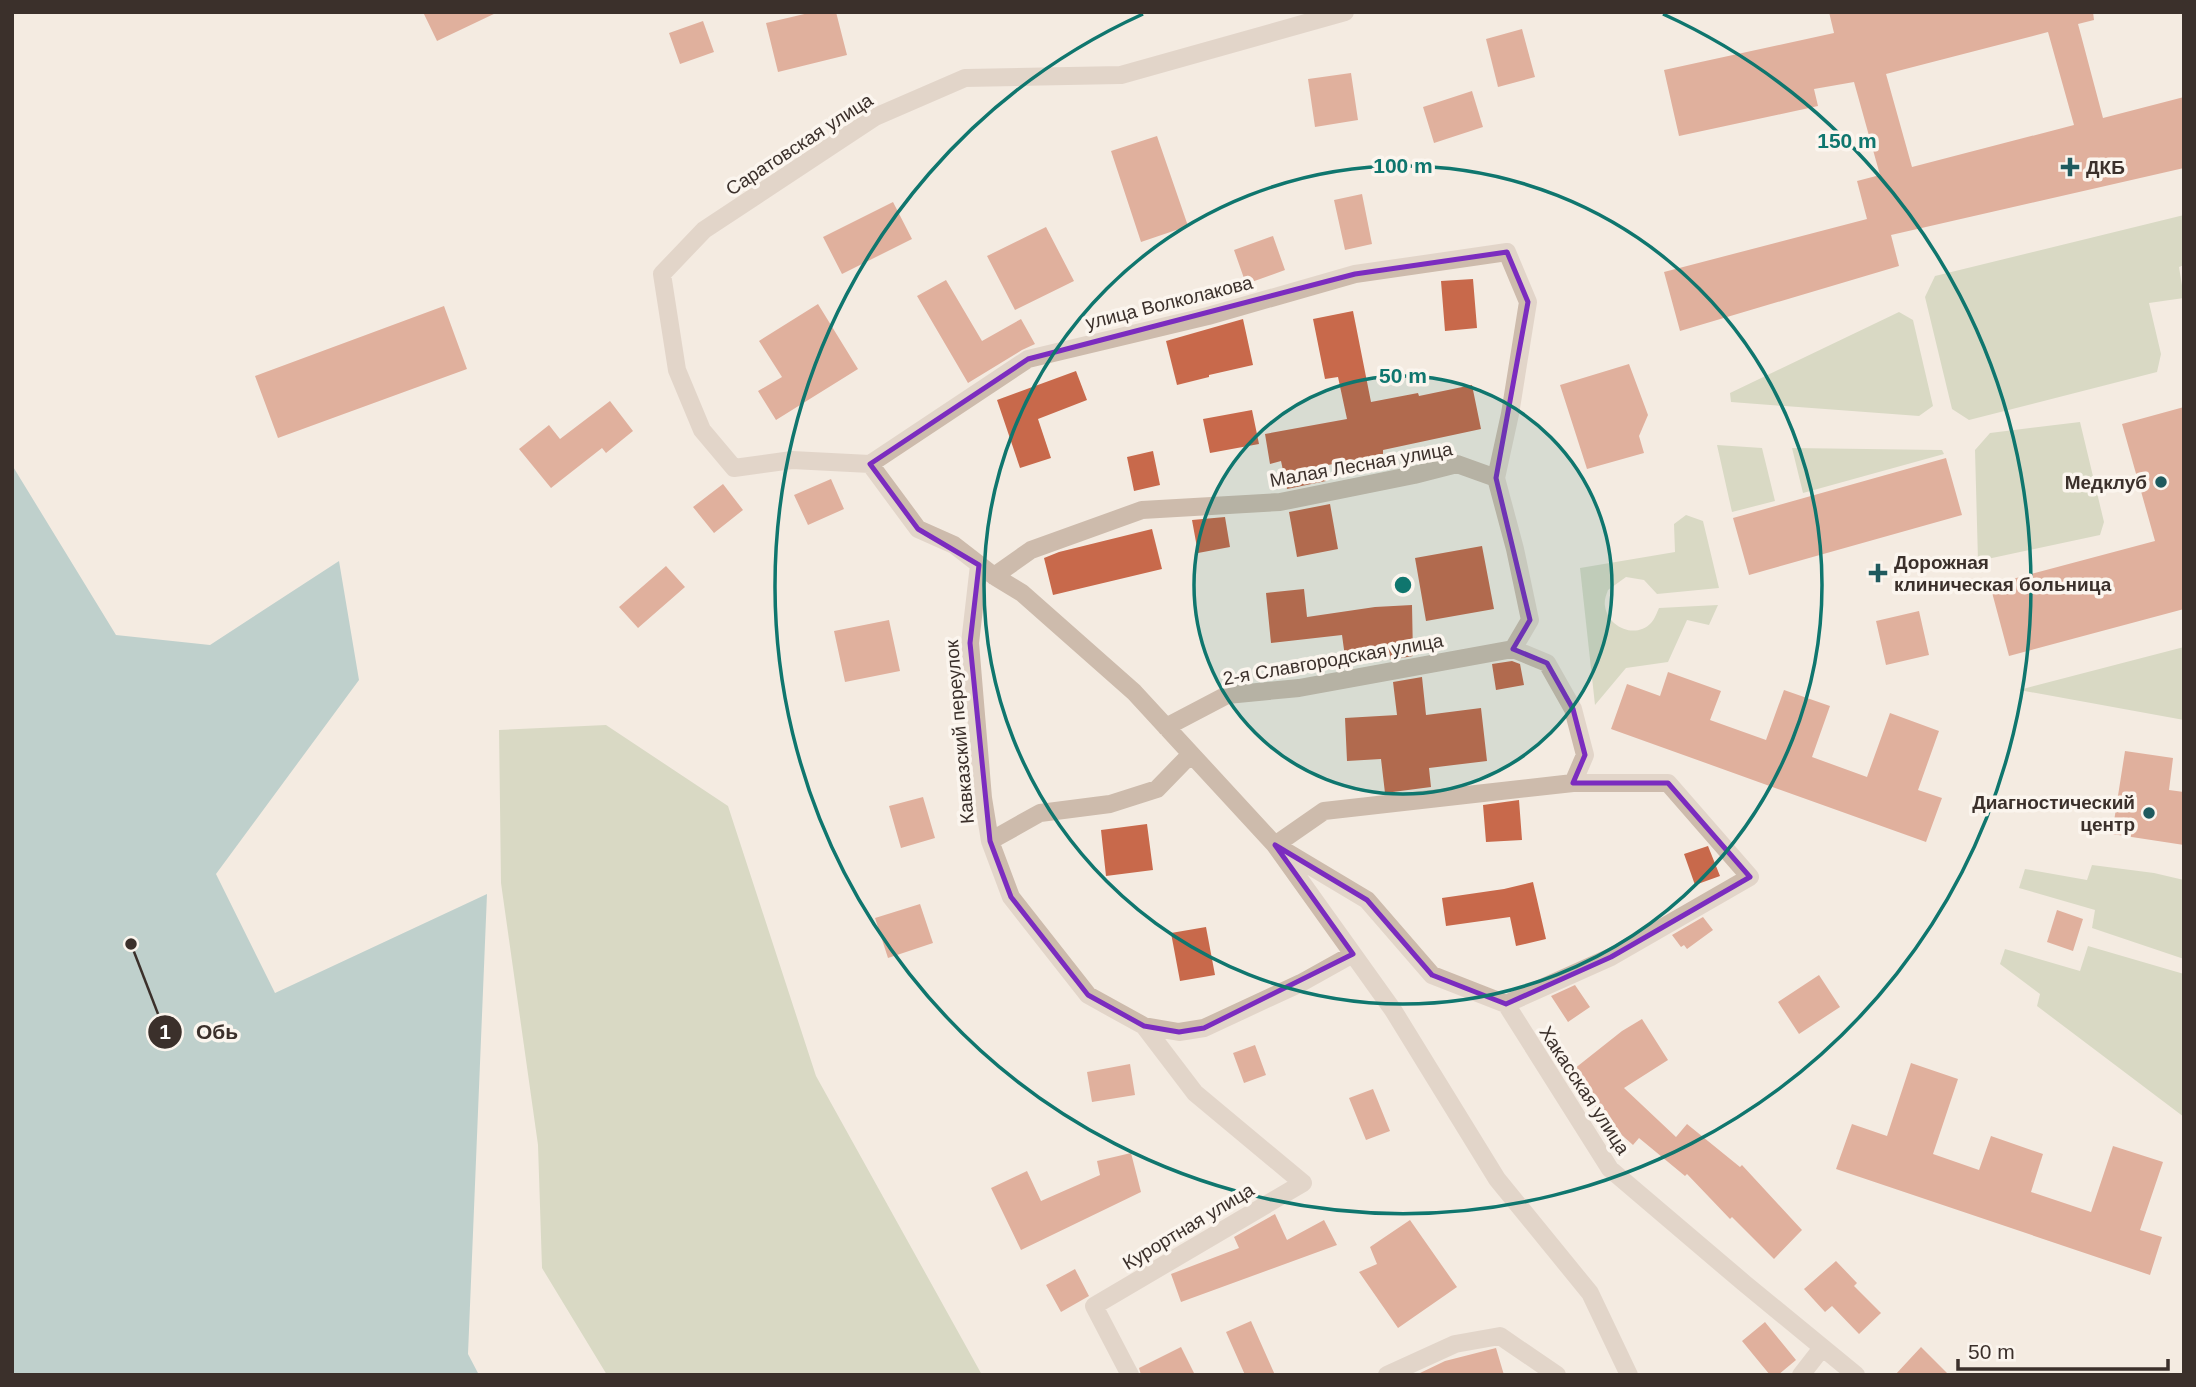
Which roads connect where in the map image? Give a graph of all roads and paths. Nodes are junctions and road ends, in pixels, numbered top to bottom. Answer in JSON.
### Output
{"nodes":[{"id":1,"x":1345,"y":12,"type":"edge"},
{"id":2,"x":870,"y":464,"type":"junction"},
{"id":3,"x":1496,"y":478,"type":"junction"},
{"id":4,"x":979,"y":565,"type":"junction"},
{"id":5,"x":994,"y":576,"type":"junction"},
{"id":6,"x":1513,"y":649,"type":"junction"},
{"id":7,"x":1166,"y":727,"type":"junction"},
{"id":8,"x":1191,"y":754,"type":"junction"},
{"id":9,"x":1573,"y":783,"type":"junction"},
{"id":10,"x":990,"y":841,"type":"junction"},
{"id":11,"x":1275,"y":845,"type":"junction"},
{"id":12,"x":1353,"y":954,"type":"junction"},
{"id":13,"x":1506,"y":1004,"type":"junction"},
{"id":14,"x":1144,"y":1026,"type":"junction"},
{"id":15,"x":1822,"y":1348,"type":"junction"},
{"id":16,"x":1130,"y":1375,"type":"edge"},
{"id":17,"x":1387,"y":1375,"type":"edge"},
{"id":18,"x":1557,"y":1375,"type":"edge"},
{"id":19,"x":1629,"y":1375,"type":"edge"},
{"id":20,"x":1801,"y":1375,"type":"edge"},
{"id":21,"x":1856,"y":1375,"type":"edge"}],
"edges":[{"from":1,"to":2,"type":"street","name":"Саратовская улица"},
{"from":2,"to":3,"type":"street","name":"улица Волколакова"},
{"from":2,"to":4,"type":"street"},
{"from":3,"to":5,"type":"street","name":"Малая Лесная улица"},
{"from":3,"to":6,"type":"street"},
{"from":4,"to":5,"type":"street"},
{"from":4,"to":10,"type":"street","name":"Кавказский переулок"},
{"from":5,"to":7,"type":"street"},
{"from":6,"to":7,"type":"street","name":"2-я Славгородская улица"},
{"from":6,"to":9,"type":"street"},
{"from":7,"to":8,"type":"street"},
{"from":8,"to":10,"type":"street"},
{"from":8,"to":11,"type":"street"},
{"from":9,"to":11,"type":"street"},
{"from":9,"to":13,"type":"street"},
{"from":10,"to":14,"type":"street","name":"Кавказский переулок"},
{"from":11,"to":12,"type":"street"},
{"from":11,"to":13,"type":"street"},
{"from":12,"to":14,"type":"street","name":"Кавказский переулок"},
{"from":12,"to":19,"type":"street"},
{"from":13,"to":15,"type":"street","name":"Хакасская улица"},
{"from":14,"to":16,"type":"street","name":"Курортная улица"},
{"from":15,"to":20,"type":"street"},
{"from":15,"to":21,"type":"street","name":"Хакасская улица"},
{"from":17,"to":18,"type":"street"}]}
